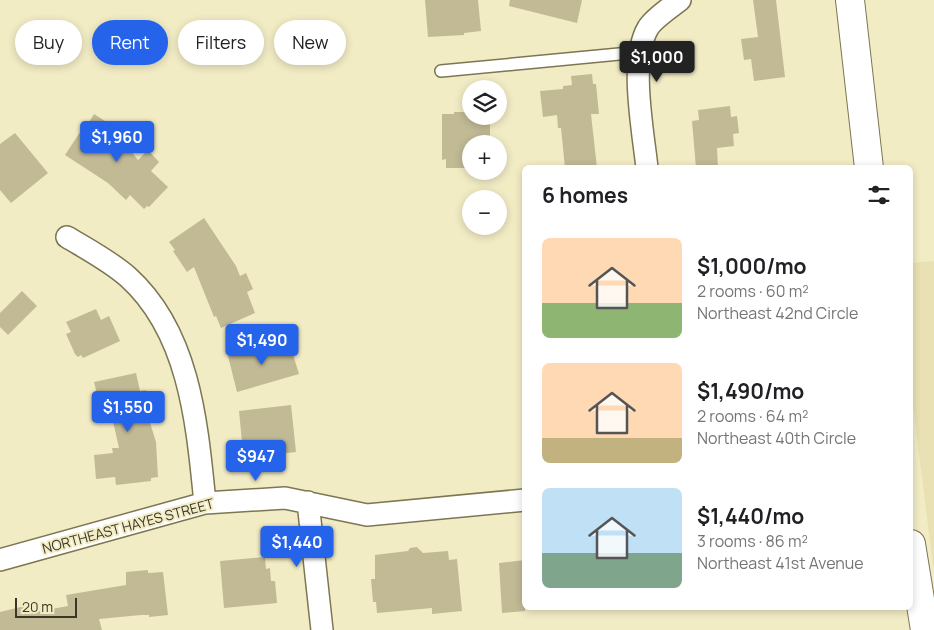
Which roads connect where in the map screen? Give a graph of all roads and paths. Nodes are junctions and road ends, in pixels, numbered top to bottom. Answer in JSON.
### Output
{"nodes":[{"id":1,"x":680,"y":0,"type":"edge"},
{"id":2,"x":850,"y":0,"type":"edge"},
{"id":3,"x":640,"y":52,"type":"junction"},
{"id":4,"x":441,"y":70,"type":"dead end"},
{"id":5,"x":647,"y":165,"type":"edge"},
{"id":6,"x":869,"y":165,"type":"edge"},
{"id":7,"x":67,"y":236,"type":"dead end"},
{"id":8,"x":522,"y":500,"type":"edge"},
{"id":9,"x":308,"y":502,"type":"junction"},
{"id":10,"x":205,"y":503,"type":"junction"},
{"id":11,"x":913,"y":557,"type":"edge"},
{"id":12,"x":0,"y":560,"type":"edge"},
{"id":13,"x":322,"y":630,"type":"edge"},
{"id":14,"x":924,"y":630,"type":"edge"}],
"edges":[{"from":1,"to":3,"type":"street"},
{"from":2,"to":6,"type":"street"},
{"from":3,"to":4,"type":"lane"},
{"from":3,"to":5,"type":"street"},
{"from":7,"to":10,"type":"street"},
{"from":8,"to":9,"type":"street","name":"NORTHEAST HAYES STREET"},
{"from":9,"to":10,"type":"street","name":"NORTHEAST HAYES STREET"},
{"from":9,"to":13,"type":"street"},
{"from":10,"to":12,"type":"street","name":"NORTHEAST HAYES STREET"},
{"from":11,"to":14,"type":"street"}]}
